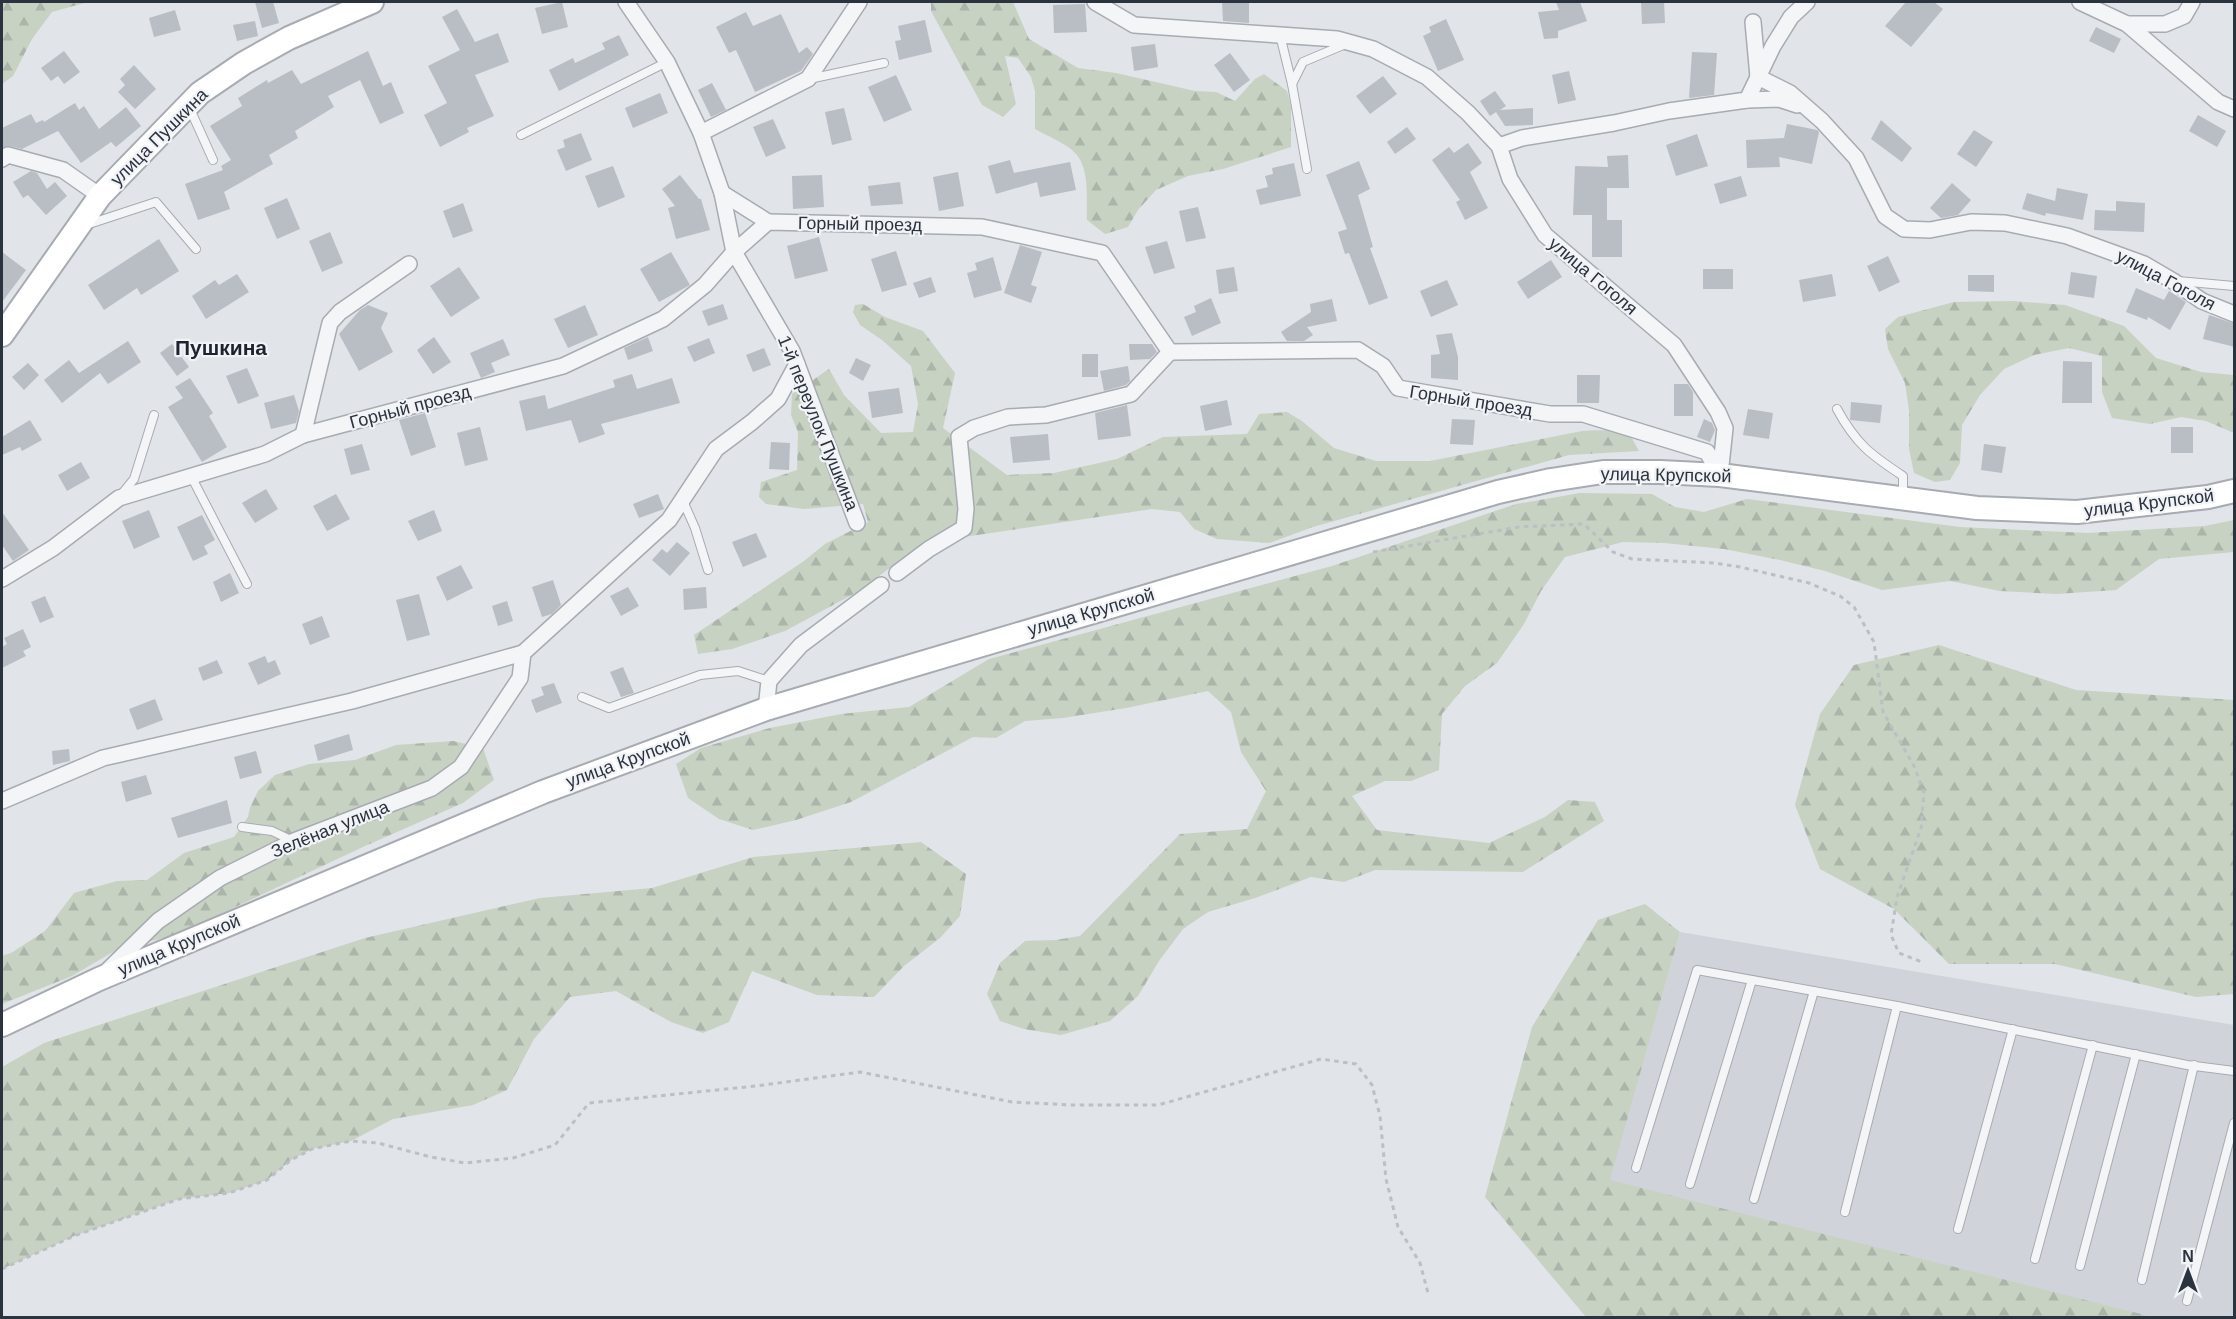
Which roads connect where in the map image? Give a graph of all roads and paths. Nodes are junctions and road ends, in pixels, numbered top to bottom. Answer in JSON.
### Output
{"nodes":[{"id":1,"x":372,"y":2,"type":"edge"},
{"id":2,"x":626,"y":2,"type":"edge"},
{"id":3,"x":859,"y":2,"type":"edge"},
{"id":4,"x":1095,"y":2,"type":"edge"},
{"id":5,"x":1807,"y":2,"type":"edge"},
{"id":6,"x":2080,"y":2,"type":"edge"},
{"id":7,"x":2192,"y":2,"type":"edge"},
{"id":8,"x":1753,"y":22,"type":"dead end"},
{"id":9,"x":2127,"y":24,"type":"junction"},
{"id":10,"x":1280,"y":35,"type":"junction"},
{"id":11,"x":1350,"y":42,"type":"junction"},
{"id":12,"x":667,"y":62,"type":"junction"},
{"id":13,"x":884,"y":63,"type":"dead end"},
{"id":14,"x":1758,"y":77,"type":"junction"},
{"id":15,"x":808,"y":79,"type":"junction"},
{"id":16,"x":1292,"y":84,"type":"junction"},
{"id":17,"x":1747,"y":100,"type":"junction"},
{"id":18,"x":188,"y":105,"type":"junction"},
{"id":19,"x":2235,"y":109,"type":"edge"},
{"id":20,"x":1809,"y":110,"type":"junction"},
{"id":21,"x":701,"y":133,"type":"junction"},
{"id":22,"x":521,"y":135,"type":"dead end"},
{"id":23,"x":1499,"y":146,"type":"junction"},
{"id":24,"x":2,"y":159,"type":"edge"},
{"id":25,"x":213,"y":160,"type":"dead end"},
{"id":26,"x":1307,"y":169,"type":"dead end"},
{"id":27,"x":722,"y":193,"type":"junction"},
{"id":28,"x":100,"y":196,"type":"junction"},
{"id":29,"x":768,"y":222,"type":"junction"},
{"id":30,"x":76,"y":228,"type":"junction"},
{"id":31,"x":196,"y":249,"type":"dead end"},
{"id":32,"x":734,"y":252,"type":"junction"},
{"id":33,"x":408,"y":264,"type":"dead end"},
{"id":34,"x":2173,"y":281,"type":"junction"},
{"id":35,"x":2235,"y":286,"type":"edge"},
{"id":36,"x":2235,"y":314,"type":"edge"},
{"id":37,"x":2,"y":335,"type":"edge"},
{"id":38,"x":1170,"y":352,"type":"junction"},
{"id":39,"x":797,"y":364,"type":"junction"},
{"id":40,"x":1838,"y":410,"type":"dead end"},
{"id":41,"x":154,"y":415,"type":"dead end"},
{"id":42,"x":303,"y":435,"type":"junction"},
{"id":43,"x":1720,"y":475,"type":"junction"},
{"id":44,"x":192,"y":478,"type":"junction"},
{"id":45,"x":2235,"y":491,"type":"edge"},
{"id":46,"x":1903,"y":497,"type":"junction"},
{"id":47,"x":119,"y":498,"type":"junction"},
{"id":48,"x":682,"y":500,"type":"junction"},
{"id":49,"x":857,"y":523,"type":"dead end"},
{"id":50,"x":1363,"y":554,"type":"dead end"},
{"id":51,"x":708,"y":570,"type":"dead end"},
{"id":52,"x":897,"y":573,"type":"dead end"},
{"id":53,"x":2,"y":579,"type":"edge"},
{"id":54,"x":247,"y":584,"type":"dead end"},
{"id":55,"x":881,"y":585,"type":"dead end"},
{"id":56,"x":523,"y":653,"type":"junction"},
{"id":57,"x":769,"y":681,"type":"junction"},
{"id":58,"x":582,"y":697,"type":"dead end"},
{"id":59,"x":766,"y":709,"type":"junction"},
{"id":60,"x":2,"y":801,"type":"edge"},
{"id":61,"x":242,"y":827,"type":"dead end"},
{"id":62,"x":294,"y":842,"type":"junction"},
{"id":63,"x":1922,"y":962,"type":"dead end"},
{"id":64,"x":99,"y":979,"type":"junction"},
{"id":65,"x":1752,"y":980,"type":"junction"},
{"id":66,"x":1814,"y":991,"type":"junction"},
{"id":67,"x":1897,"y":1006,"type":"junction"},
{"id":68,"x":2,"y":1025,"type":"edge"},
{"id":69,"x":2013,"y":1029,"type":"junction"},
{"id":70,"x":2093,"y":1045,"type":"junction"},
{"id":71,"x":2136,"y":1054,"type":"junction"},
{"id":72,"x":2194,"y":1065,"type":"junction"},
{"id":73,"x":2235,"y":1071,"type":"edge"},
{"id":74,"x":2235,"y":1123,"type":"edge"},
{"id":75,"x":1636,"y":1168,"type":"dead end"},
{"id":76,"x":1690,"y":1184,"type":"dead end"},
{"id":77,"x":1754,"y":1199,"type":"dead end"},
{"id":78,"x":1845,"y":1212,"type":"dead end"},
{"id":79,"x":1958,"y":1229,"type":"dead end"},
{"id":80,"x":2035,"y":1259,"type":"dead end"},
{"id":81,"x":2080,"y":1266,"type":"dead end"},
{"id":82,"x":2,"y":1269,"type":"edge"},
{"id":83,"x":2142,"y":1280,"type":"dead end"},
{"id":84,"x":1428,"y":1293,"type":"dead end"},
{"id":85,"x":2187,"y":1301,"type":"dead end"}],
"edges":[{"from":1,"to":18,"type":"street","name":"улица Пушкина"},
{"from":2,"to":12,"type":"street","name":"1-й переулок Пушкина"},
{"from":3,"to":15,"type":"street"},
{"from":4,"to":10,"type":"street","name":"улица Гоголя"},
{"from":5,"to":14,"type":"street"},
{"from":6,"to":9,"type":"street"},
{"from":7,"to":9,"type":"street"},
{"from":8,"to":14,"type":"street"},
{"from":9,"to":19,"type":"street"},
{"from":10,"to":11,"type":"street","name":"улица Гоголя"},
{"from":10,"to":16,"type":"lane"},
{"from":11,"to":16,"type":"lane"},
{"from":11,"to":23,"type":"street","name":"улица Гоголя"},
{"from":12,"to":21,"type":"street","name":"1-й переулок Пушкина"},
{"from":12,"to":22,"type":"lane"},
{"from":13,"to":15,"type":"lane"},
{"from":14,"to":17,"type":"street"},
{"from":14,"to":20,"type":"street","name":"улица Гоголя"},
{"from":15,"to":21,"type":"street"},
{"from":16,"to":26,"type":"lane"},
{"from":17,"to":20,"type":"street"},
{"from":17,"to":23,"type":"street"},
{"from":18,"to":25,"type":"lane"},
{"from":18,"to":28,"type":"street","name":"улица Пушкина"},
{"from":20,"to":34,"type":"street","name":"улица Гоголя"},
{"from":21,"to":27,"type":"street","name":"1-й переулок Пушкина"},
{"from":23,"to":43,"type":"street","name":"улица Гоголя"},
{"from":24,"to":28,"type":"street"},
{"from":27,"to":29,"type":"street"},
{"from":27,"to":32,"type":"street","name":"1-й переулок Пушкина"},
{"from":28,"to":30,"type":"street","name":"улица Пушкина"},
{"from":29,"to":32,"type":"street","name":"Горный проезд"},
{"from":29,"to":38,"type":"street","name":"Горный проезд"},
{"from":30,"to":31,"type":"lane"},
{"from":30,"to":37,"type":"street","name":"улица Пушкина"},
{"from":32,"to":39,"type":"street","name":"1-й переулок Пушкина"},
{"from":32,"to":42,"type":"street","name":"Горный проезд"},
{"from":33,"to":42,"type":"street"},
{"from":34,"to":35,"type":"lane"},
{"from":34,"to":36,"type":"street","name":"улица Гоголя"},
{"from":38,"to":43,"type":"street","name":"Горный проезд"},
{"from":38,"to":52,"type":"street"},
{"from":39,"to":48,"type":"street"},
{"from":39,"to":49,"type":"street","name":"1-й переулок Пушкина"},
{"from":40,"to":46,"type":"lane"},
{"from":41,"to":47,"type":"lane"},
{"from":42,"to":44,"type":"street","name":"Горный проезд"},
{"from":43,"to":46,"type":"street","name":"улица Крупской"},
{"from":43,"to":59,"type":"street","name":"улица Крупской"},
{"from":44,"to":47,"type":"street","name":"Горный проезд"},
{"from":44,"to":54,"type":"lane"},
{"from":45,"to":46,"type":"street","name":"улица Крупской"},
{"from":47,"to":53,"type":"street","name":"Горный проезд"},
{"from":48,"to":51,"type":"lane"},
{"from":48,"to":56,"type":"street"},
{"from":50,"to":63,"type":"path"},
{"from":55,"to":57,"type":"street"},
{"from":56,"to":60,"type":"street"},
{"from":56,"to":62,"type":"street","name":"Зелёная улица"},
{"from":57,"to":58,"type":"lane"},
{"from":57,"to":59,"type":"street"},
{"from":59,"to":64,"type":"street","name":"улица Крупской"},
{"from":61,"to":62,"type":"lane"},
{"from":62,"to":64,"type":"street","name":"Зелёная улица"},
{"from":64,"to":68,"type":"street","name":"улица Крупской"},
{"from":65,"to":66,"type":"lane"},
{"from":65,"to":75,"type":"lane"},
{"from":65,"to":76,"type":"lane"},
{"from":66,"to":67,"type":"lane"},
{"from":66,"to":77,"type":"lane"},
{"from":67,"to":69,"type":"lane"},
{"from":67,"to":78,"type":"lane"},
{"from":69,"to":70,"type":"lane"},
{"from":69,"to":79,"type":"lane"},
{"from":70,"to":71,"type":"lane"},
{"from":70,"to":80,"type":"lane"},
{"from":71,"to":72,"type":"lane"},
{"from":71,"to":81,"type":"lane"},
{"from":72,"to":73,"type":"lane"},
{"from":72,"to":83,"type":"lane"},
{"from":74,"to":85,"type":"lane"},
{"from":82,"to":84,"type":"path"}]}
